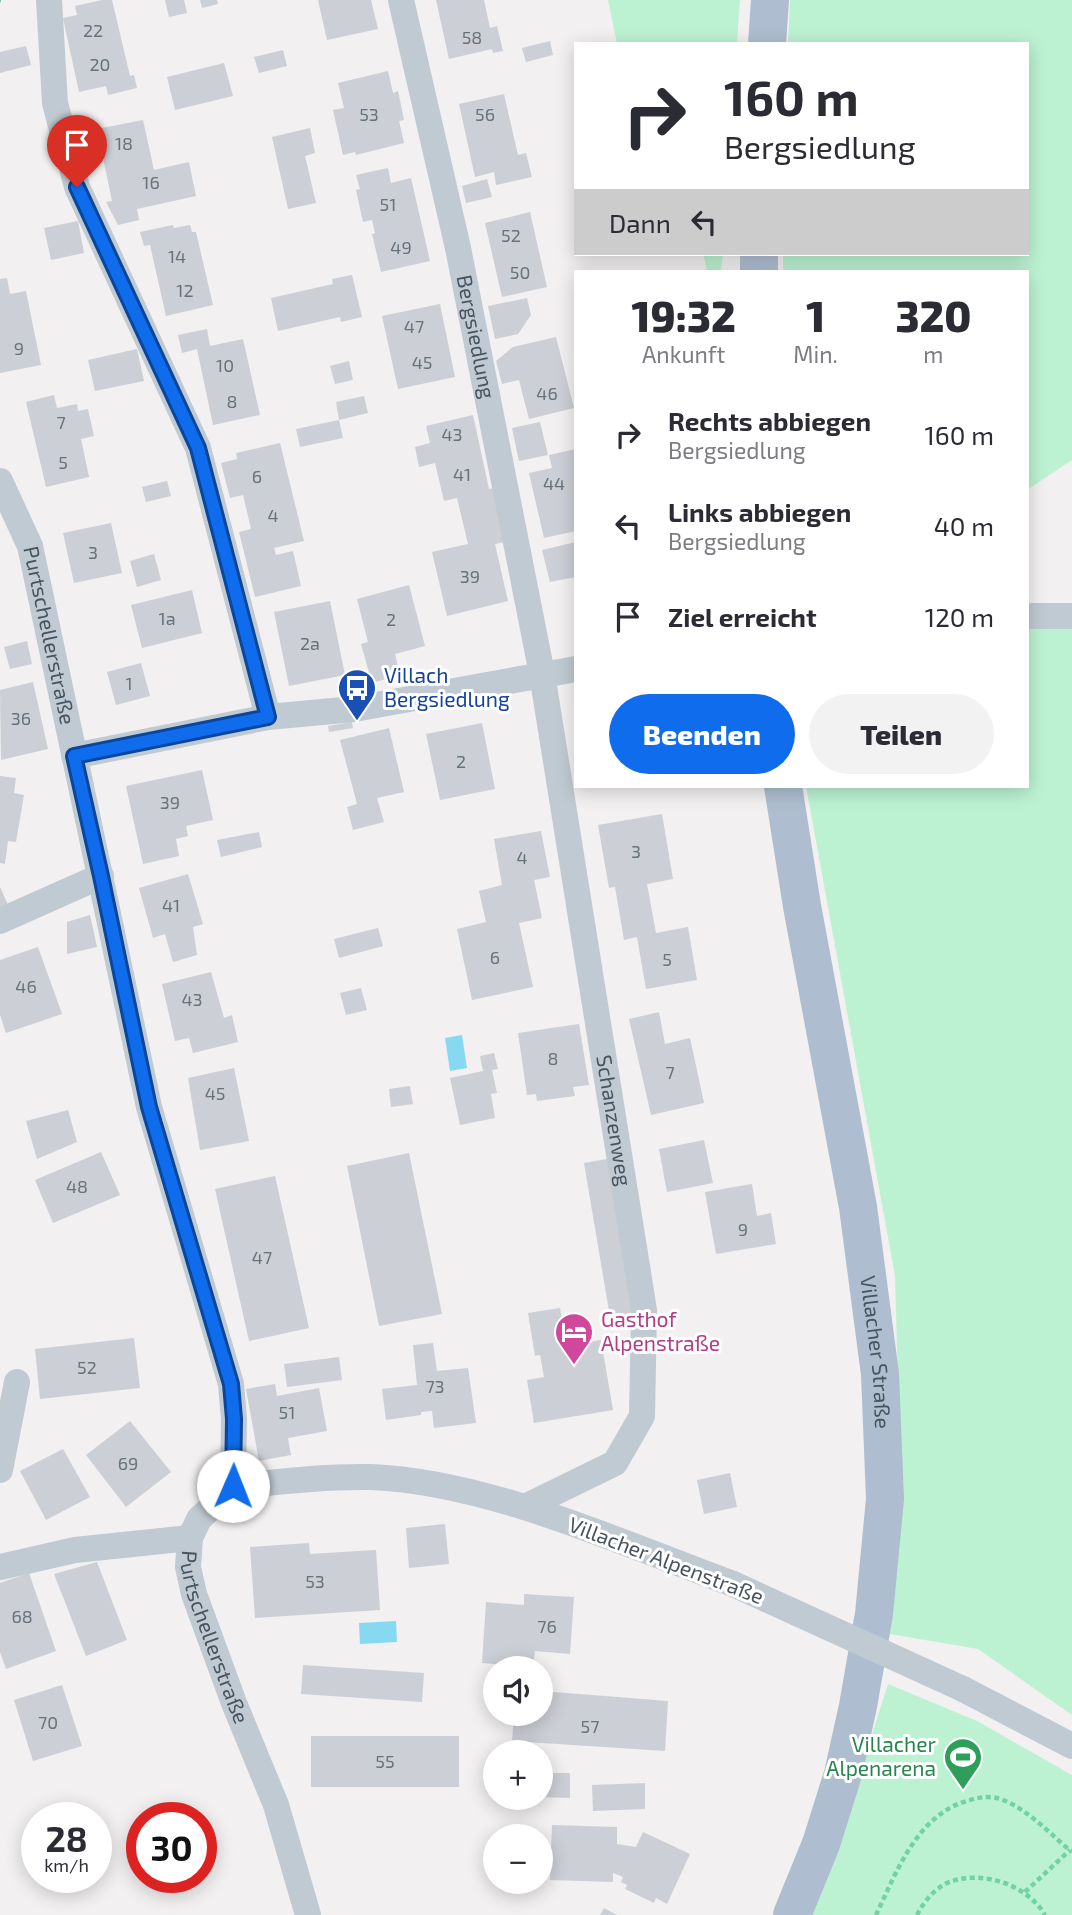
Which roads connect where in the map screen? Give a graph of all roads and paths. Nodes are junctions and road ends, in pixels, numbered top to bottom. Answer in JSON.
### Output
{"nodes":[{"id":1,"x":50,"y":0,"type":"edge"},
{"id":2,"x":401,"y":0,"type":"edge"},
{"id":3,"x":770,"y":0,"type":"edge"},
{"id":4,"x":767,"y":42,"type":"edge"},
{"id":5,"x":0,"y":481,"type":"edge"},
{"id":6,"x":1029,"y":616,"type":"edge"},
{"id":7,"x":1072,"y":616,"type":"edge"},
{"id":8,"x":574,"y":669,"type":"edge"},
{"id":9,"x":542,"y":674,"type":"junction"},
{"id":10,"x":268,"y":717,"type":"junction"},
{"id":11,"x":74,"y":756,"type":"junction"},
{"id":12,"x":783,"y":788,"type":"edge"},
{"id":13,"x":101,"y":876,"type":"junction"},
{"id":14,"x":0,"y":922,"type":"edge"},
{"id":15,"x":17,"y":1382,"type":"dead end"},
{"id":16,"x":0,"y":1470,"type":"edge"},
{"id":17,"x":233,"y":1486,"type":"junction"},
{"id":18,"x":525,"y":1507,"type":"junction"},
{"id":19,"x":190,"y":1538,"type":"junction"},
{"id":20,"x":0,"y":1567,"type":"edge"},
{"id":21,"x":1072,"y":1746,"type":"edge"},
{"id":22,"x":1071,"y":1851,"type":"edge"},
{"id":23,"x":1025,"y":1892,"type":"junction"},
{"id":24,"x":308,"y":1915,"type":"edge"},
{"id":25,"x":792,"y":1915,"type":"edge"},
{"id":26,"x":876,"y":1915,"type":"edge"},
{"id":27,"x":916,"y":1915,"type":"edge"},
{"id":28,"x":1045,"y":1915,"type":"edge"}],
"edges":[{"from":1,"to":10,"type":"street"},
{"from":2,"to":9,"type":"street","name":"Bergsiedlung"},
{"from":3,"to":4,"type":"main road"},
{"from":5,"to":11,"type":"street","name":"Purtschellerstraße"},
{"from":6,"to":7,"type":"street"},
{"from":8,"to":9,"type":"street"},
{"from":9,"to":10,"type":"street"},
{"from":9,"to":18,"type":"street","name":"Schanzenweg"},
{"from":10,"to":11,"type":"street"},
{"from":11,"to":13,"type":"street","name":"Purtschellerstraße"},
{"from":12,"to":25,"type":"main road","name":"Villacher Straße"},
{"from":13,"to":14,"type":"street"},
{"from":13,"to":17,"type":"street","name":"Purtschellerstraße"},
{"from":15,"to":16,"type":"street"},
{"from":17,"to":18,"type":"street","name":"Villacher Alpenstraße"},
{"from":17,"to":19,"type":"street","name":"Purtschellerstraße"},
{"from":18,"to":21,"type":"street","name":"Villacher Alpenstraße","bridge":true},
{"from":19,"to":20,"type":"street"},
{"from":19,"to":24,"type":"street","name":"Purtschellerstraße"},
{"from":22,"to":23,"type":"path"},
{"from":22,"to":26,"type":"path"},
{"from":23,"to":27,"type":"path"},
{"from":23,"to":28,"type":"path"}]}
